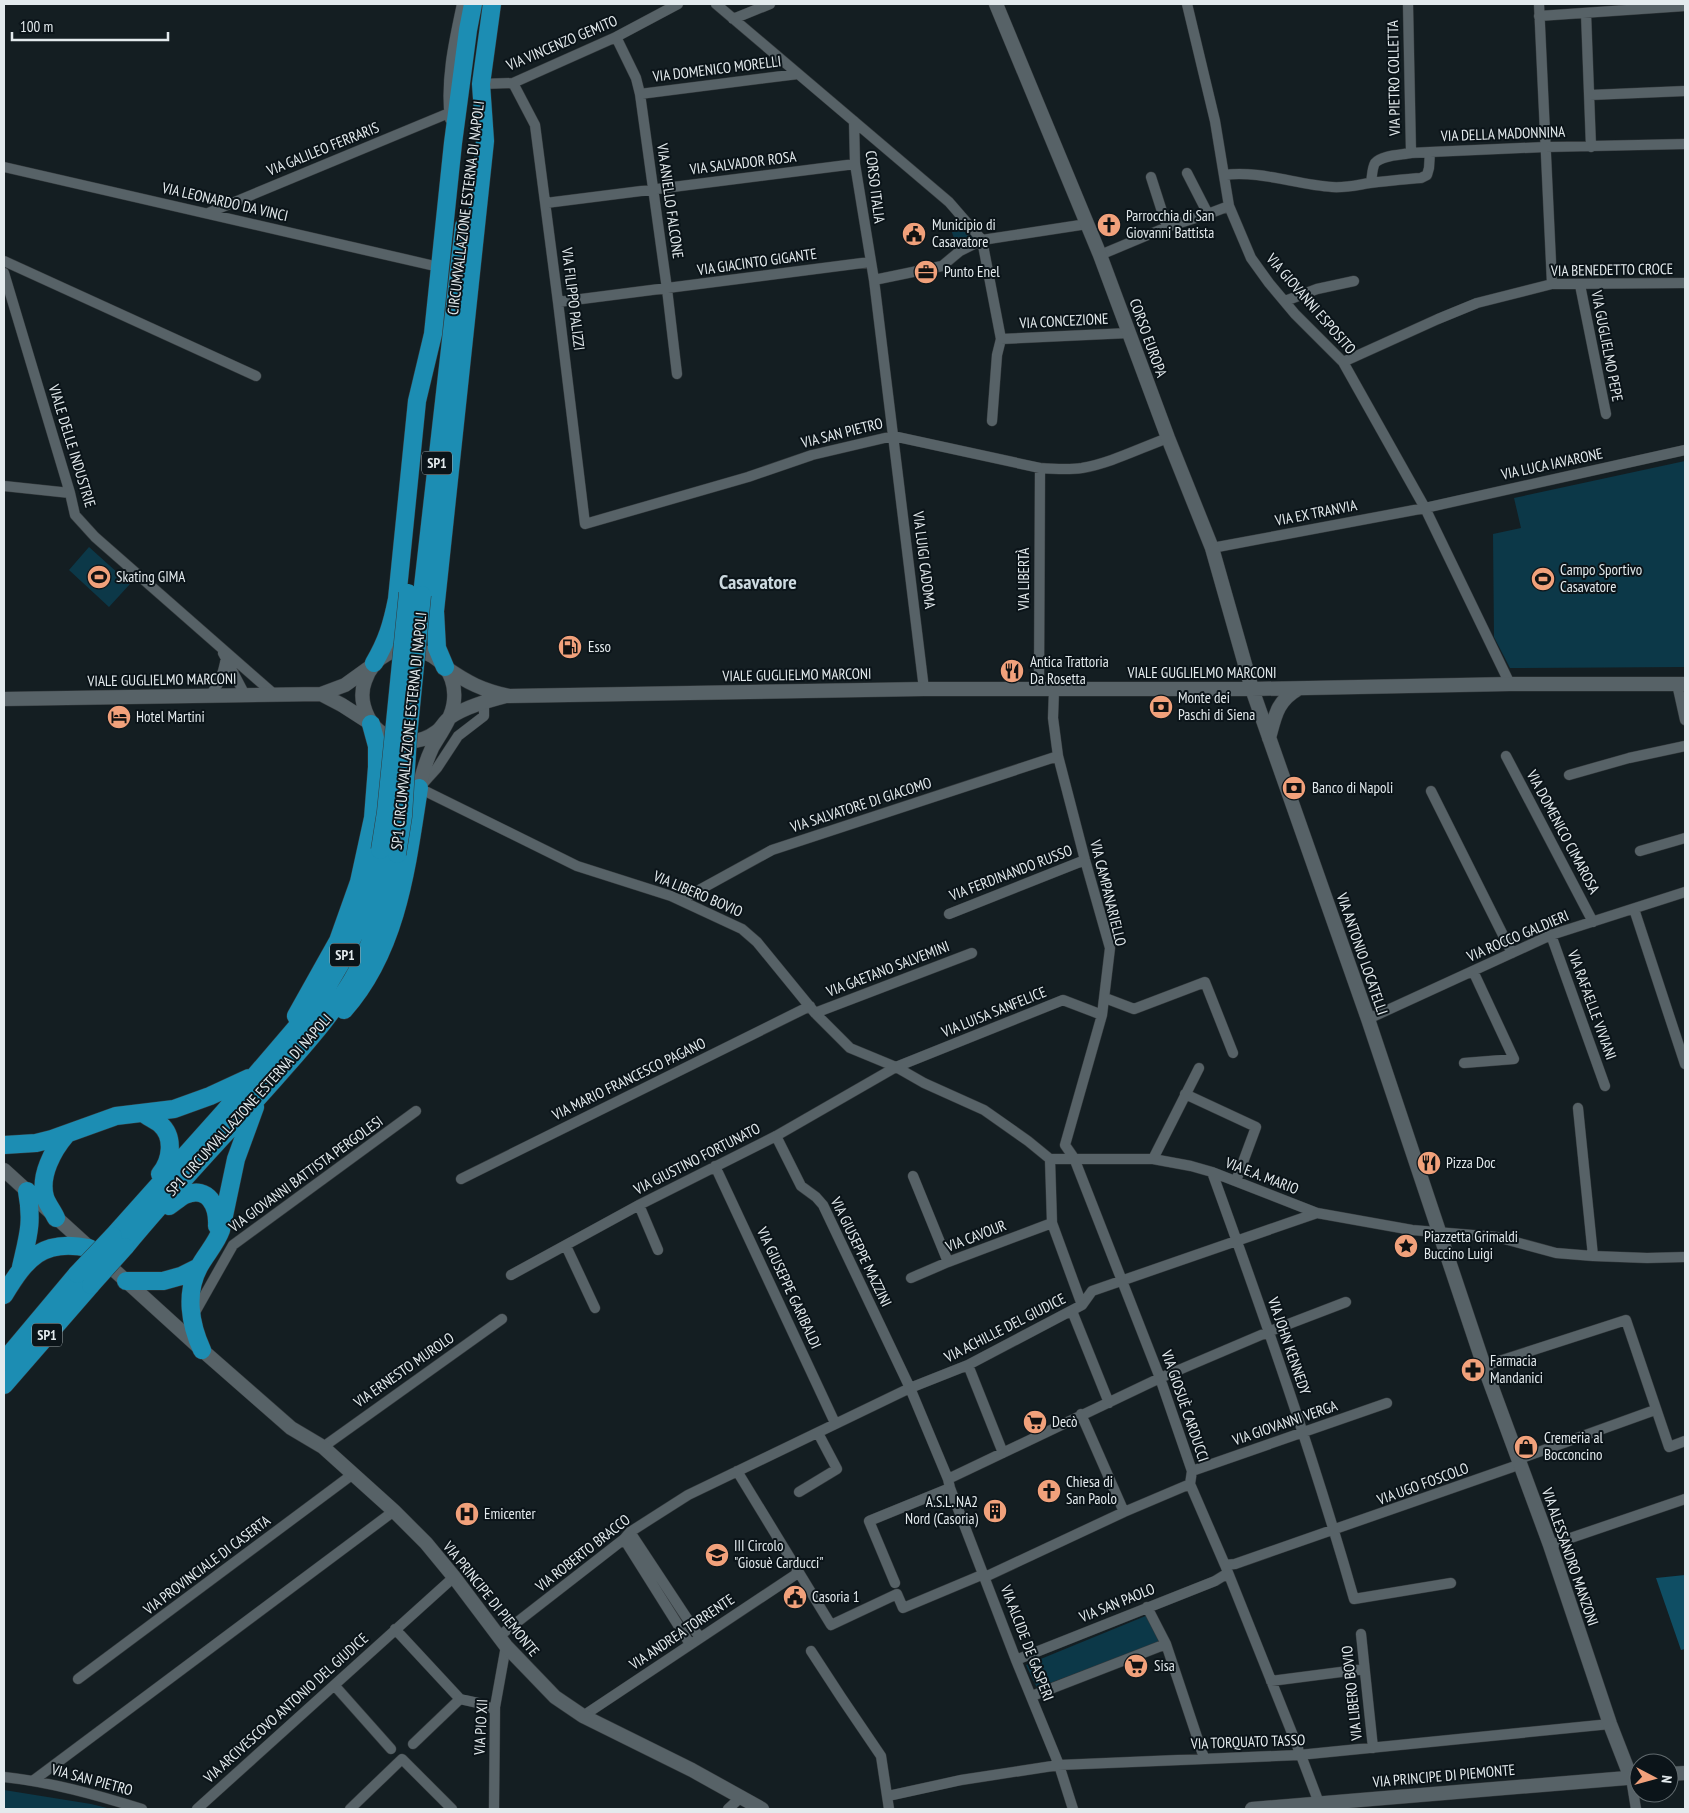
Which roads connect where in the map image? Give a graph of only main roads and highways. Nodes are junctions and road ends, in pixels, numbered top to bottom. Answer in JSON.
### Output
{"nodes":[{"id":1,"x":473,"y":4,"type":"edge"},
{"id":2,"x":492,"y":4,"type":"edge"},
{"id":3,"x":481,"y":84,"type":"junction"},
{"id":4,"x":452,"y":331,"type":"joint"},
{"id":5,"x":433,"y":334,"type":"junction"},
{"id":6,"x":415,"y":594,"type":"junction"},
{"id":7,"x":374,"y":663,"type":"road end"},
{"id":8,"x":445,"y":667,"type":"road end"},
{"id":9,"x":371,"y":724,"type":"road end"},
{"id":10,"x":419,"y":788,"type":"road end"},
{"id":11,"x":389,"y":852,"type":"junction"},
{"id":12,"x":281,"y":1046,"type":"junction"},
{"id":13,"x":301,"y":1049,"type":"junction"},
{"id":14,"x":256,"y":1075,"type":"junction"},
{"id":15,"x":260,"y":1095,"type":"junction"},
{"id":16,"x":143,"y":1114,"type":"junction"},
{"id":17,"x":66,"y":1135,"type":"junction"},
{"id":18,"x":4,"y":1145,"type":"edge"},
{"id":19,"x":27,"y":1191,"type":"road end"},
{"id":20,"x":142,"y":1215,"type":"junction"},
{"id":21,"x":56,"y":1218,"type":"road end"},
{"id":22,"x":213,"y":1246,"type":"junction"},
{"id":23,"x":89,"y":1248,"type":"road end"},
{"id":24,"x":199,"y":1267,"type":"junction"},
{"id":25,"x":21,"y":1268,"type":"junction"},
{"id":26,"x":84,"y":1280,"type":"junction"},
{"id":27,"x":126,"y":1281,"type":"road end"},
{"id":28,"x":4,"y":1295,"type":"edge"},
{"id":29,"x":36,"y":1347,"type":"junction"},
{"id":30,"x":202,"y":1350,"type":"road end"},
{"id":31,"x":4,"y":1361,"type":"edge"},
{"id":32,"x":4,"y":1385,"type":"edge"},
{"id":33,"x":4,"y":1401,"type":"edge"}],
"edges":[{"from":1,"to":5,"type":"highway","name":"CIRCUMVALLAZIONE ESTERNA DI NAPOLI"},
{"from":2,"to":3,"type":"highway"},
{"from":3,"to":4,"type":"highway","name":"CIRCUMVALLAZIONE ESTERNA DI NAPOLI","number":"SP1"},
{"from":3,"to":8,"type":"highway"},
{"from":4,"to":6,"type":"highway","name":"SP1 CIRCUMVALLAZIONE ESTERNA DI NAPOLI","number":"SP1"},
{"from":5,"to":6,"type":"highway","name":"SP1 CIRCUMVALLAZIONE ESTERNA DI NAPOLI","number":"SP1"},
{"from":5,"to":7,"type":"highway"},
{"from":6,"to":11,"type":"highway","name":"SP1 CIRCUMVALLAZIONE ESTERNA DI NAPOLI","number":"SP1","bridge":true},
{"from":9,"to":12,"type":"highway"},
{"from":10,"to":13,"type":"highway"},
{"from":11,"to":12,"type":"highway","name":"SP1 CIRCUMVALLAZIONE ESTERNA DI NAPOLI","number":"SP1"},
{"from":11,"to":13,"type":"highway","name":"SP1 CIRCUMVALLAZIONE ESTERNA DI NAPOLI","number":"SP1"},
{"from":12,"to":14,"type":"highway","name":"SP1 CIRCUMVALLAZIONE ESTERNA DI NAPOLI","number":"SP1"},
{"from":13,"to":15,"type":"highway","name":"SP1 CIRCUMVALLAZIONE ESTERNA DI NAPOLI","number":"SP1"},
{"from":14,"to":16,"type":"highway"},
{"from":14,"to":20,"type":"highway","name":"SP1 CIRCUMVALLAZIONE ESTERNA DI NAPOLI","number":"SP1"},
{"from":15,"to":20,"type":"highway","name":"SP1 CIRCUMVALLAZIONE ESTERNA DI NAPOLI","number":"SP1"},
{"from":15,"to":22,"type":"highway"},
{"from":16,"to":17,"type":"highway"},
{"from":16,"to":20,"type":"highway"},
{"from":17,"to":18,"type":"highway"},
{"from":17,"to":21,"type":"highway"},
{"from":19,"to":25,"type":"highway"},
{"from":20,"to":22,"type":"highway"},
{"from":20,"to":26,"type":"highway","name":"SP1 CIRCUMVALLAZIONE ESTERNA DI NAPOLI","number":"SP1","bridge":true},
{"from":22,"to":24,"type":"highway"},
{"from":23,"to":25,"type":"highway"},
{"from":24,"to":27,"type":"highway"},
{"from":24,"to":30,"type":"highway"},
{"from":25,"to":28,"type":"highway"},
{"from":26,"to":29,"type":"highway","name":"SP1 CIRCUMVALLAZIONE ESTERNA DI NAPOLI","number":"SP1"},
{"from":26,"to":31,"type":"highway","name":"SP1 CIRCUMVALLAZIONE ESTERNA DI NAPOLI","number":"SP1"},
{"from":29,"to":32,"type":"highway","name":"SP1 CIRCUMVALLAZIONE ESTERNA DI NAPOLI","number":"SP1"},
{"from":29,"to":33,"type":"highway"}]}
